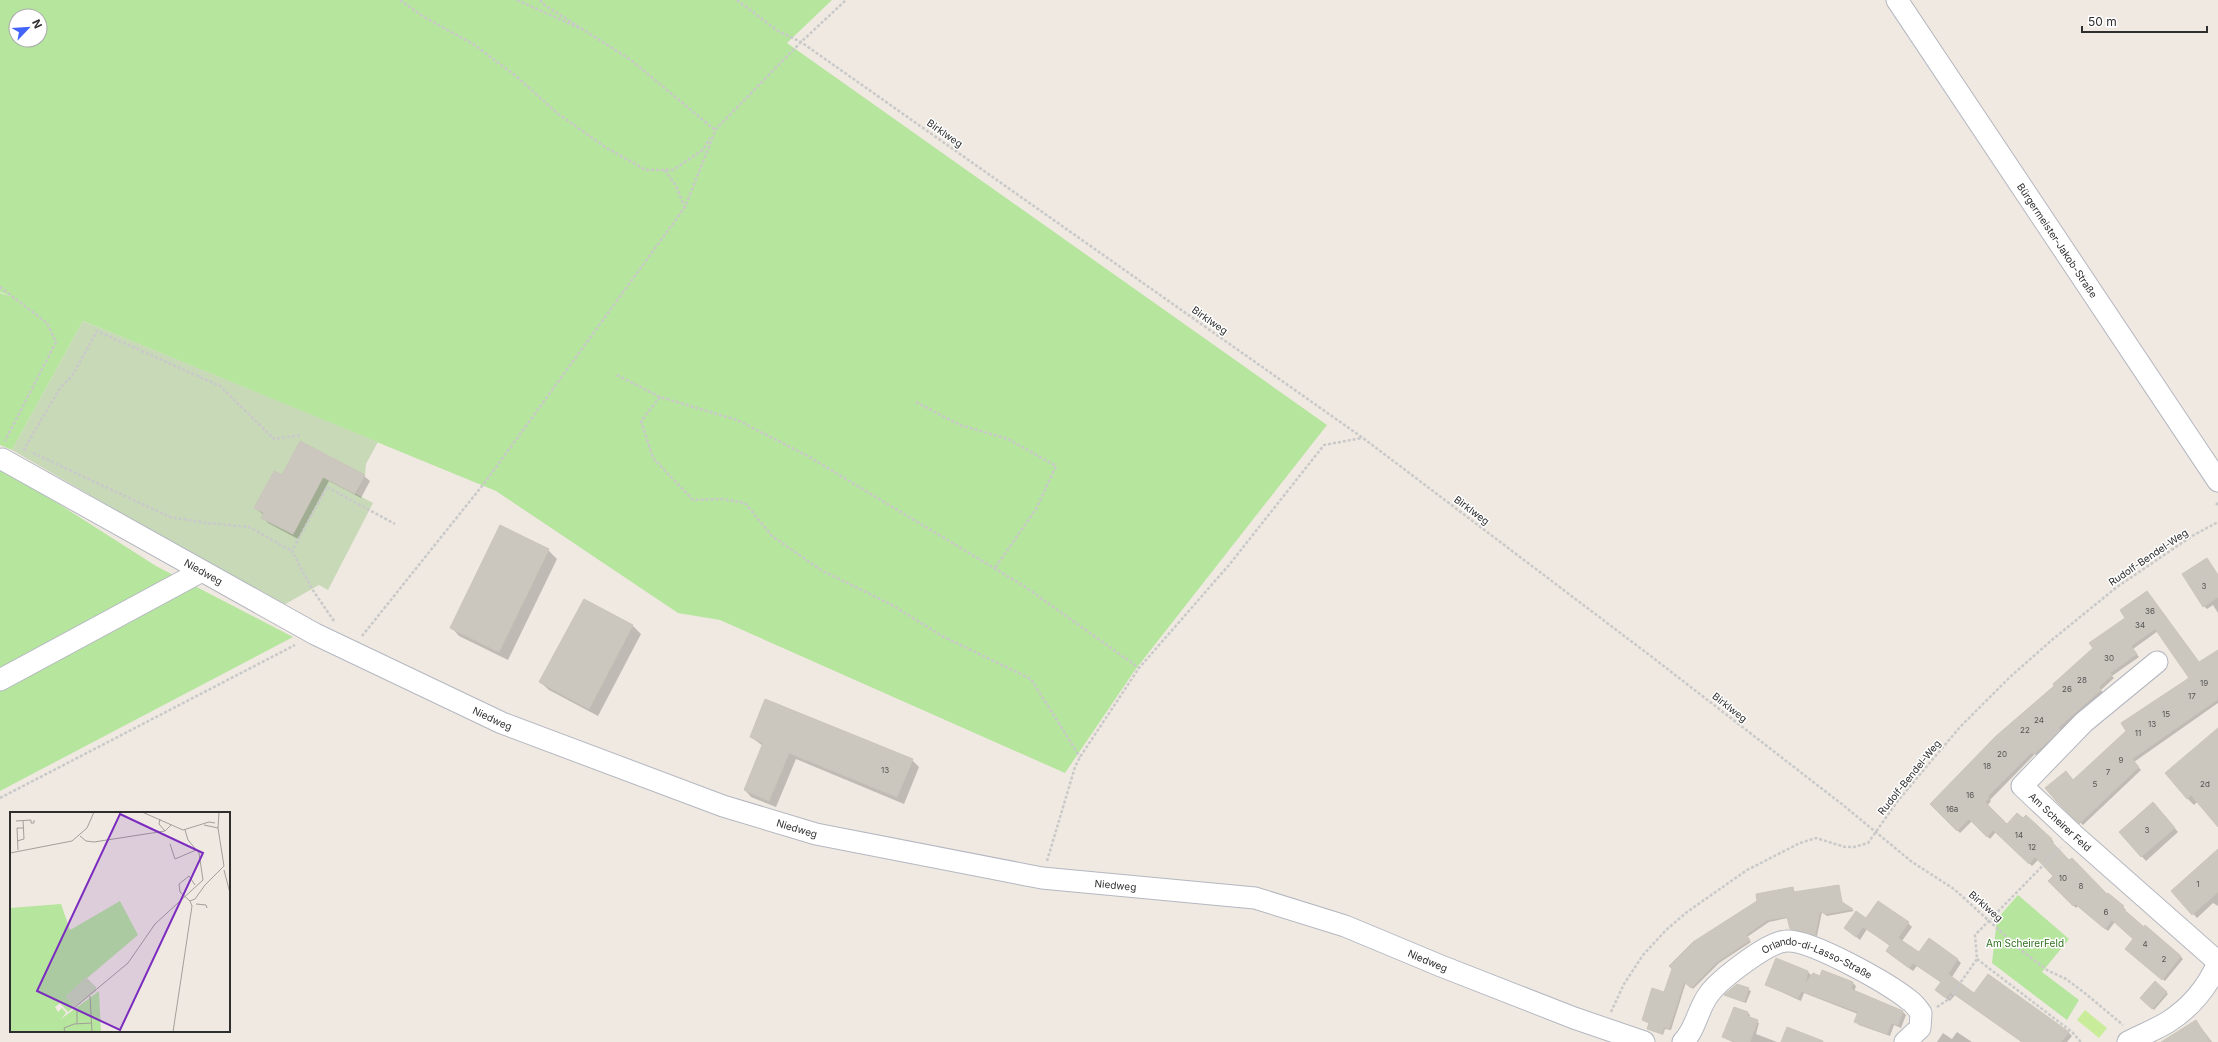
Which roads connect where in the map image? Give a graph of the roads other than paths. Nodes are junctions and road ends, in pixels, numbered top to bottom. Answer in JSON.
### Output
{"nodes":[{"id":1,"x":1897,"y":0,"type":"edge"},
{"id":2,"x":3,"y":452,"type":"road end"},
{"id":3,"x":2218,"y":481,"type":"edge"},
{"id":4,"x":202,"y":571,"type":"junction"},
{"id":5,"x":2157,"y":662,"type":"dead end"},
{"id":6,"x":0,"y":680,"type":"edge"},
{"id":7,"x":2218,"y":963,"type":"edge"},
{"id":8,"x":1644,"y":1042,"type":"edge"},
{"id":9,"x":1684,"y":1042,"type":"edge"},
{"id":10,"x":1905,"y":1042,"type":"edge"},
{"id":11,"x":2128,"y":1042,"type":"edge"}],
"edges":[{"from":1,"to":3,"type":"street","name":"Bürgermeister-Jakob-Straße"},
{"from":2,"to":4,"type":"street","name":"Niedweg"},
{"from":4,"to":6,"type":"street"},
{"from":4,"to":8,"type":"street","name":"Niedweg"},
{"from":5,"to":7,"type":"street","name":"Am Scheirer Feld"},
{"from":7,"to":11,"type":"street"},
{"from":9,"to":10,"type":"street","name":"Orlando-di-Lasso-Straße"}]}
